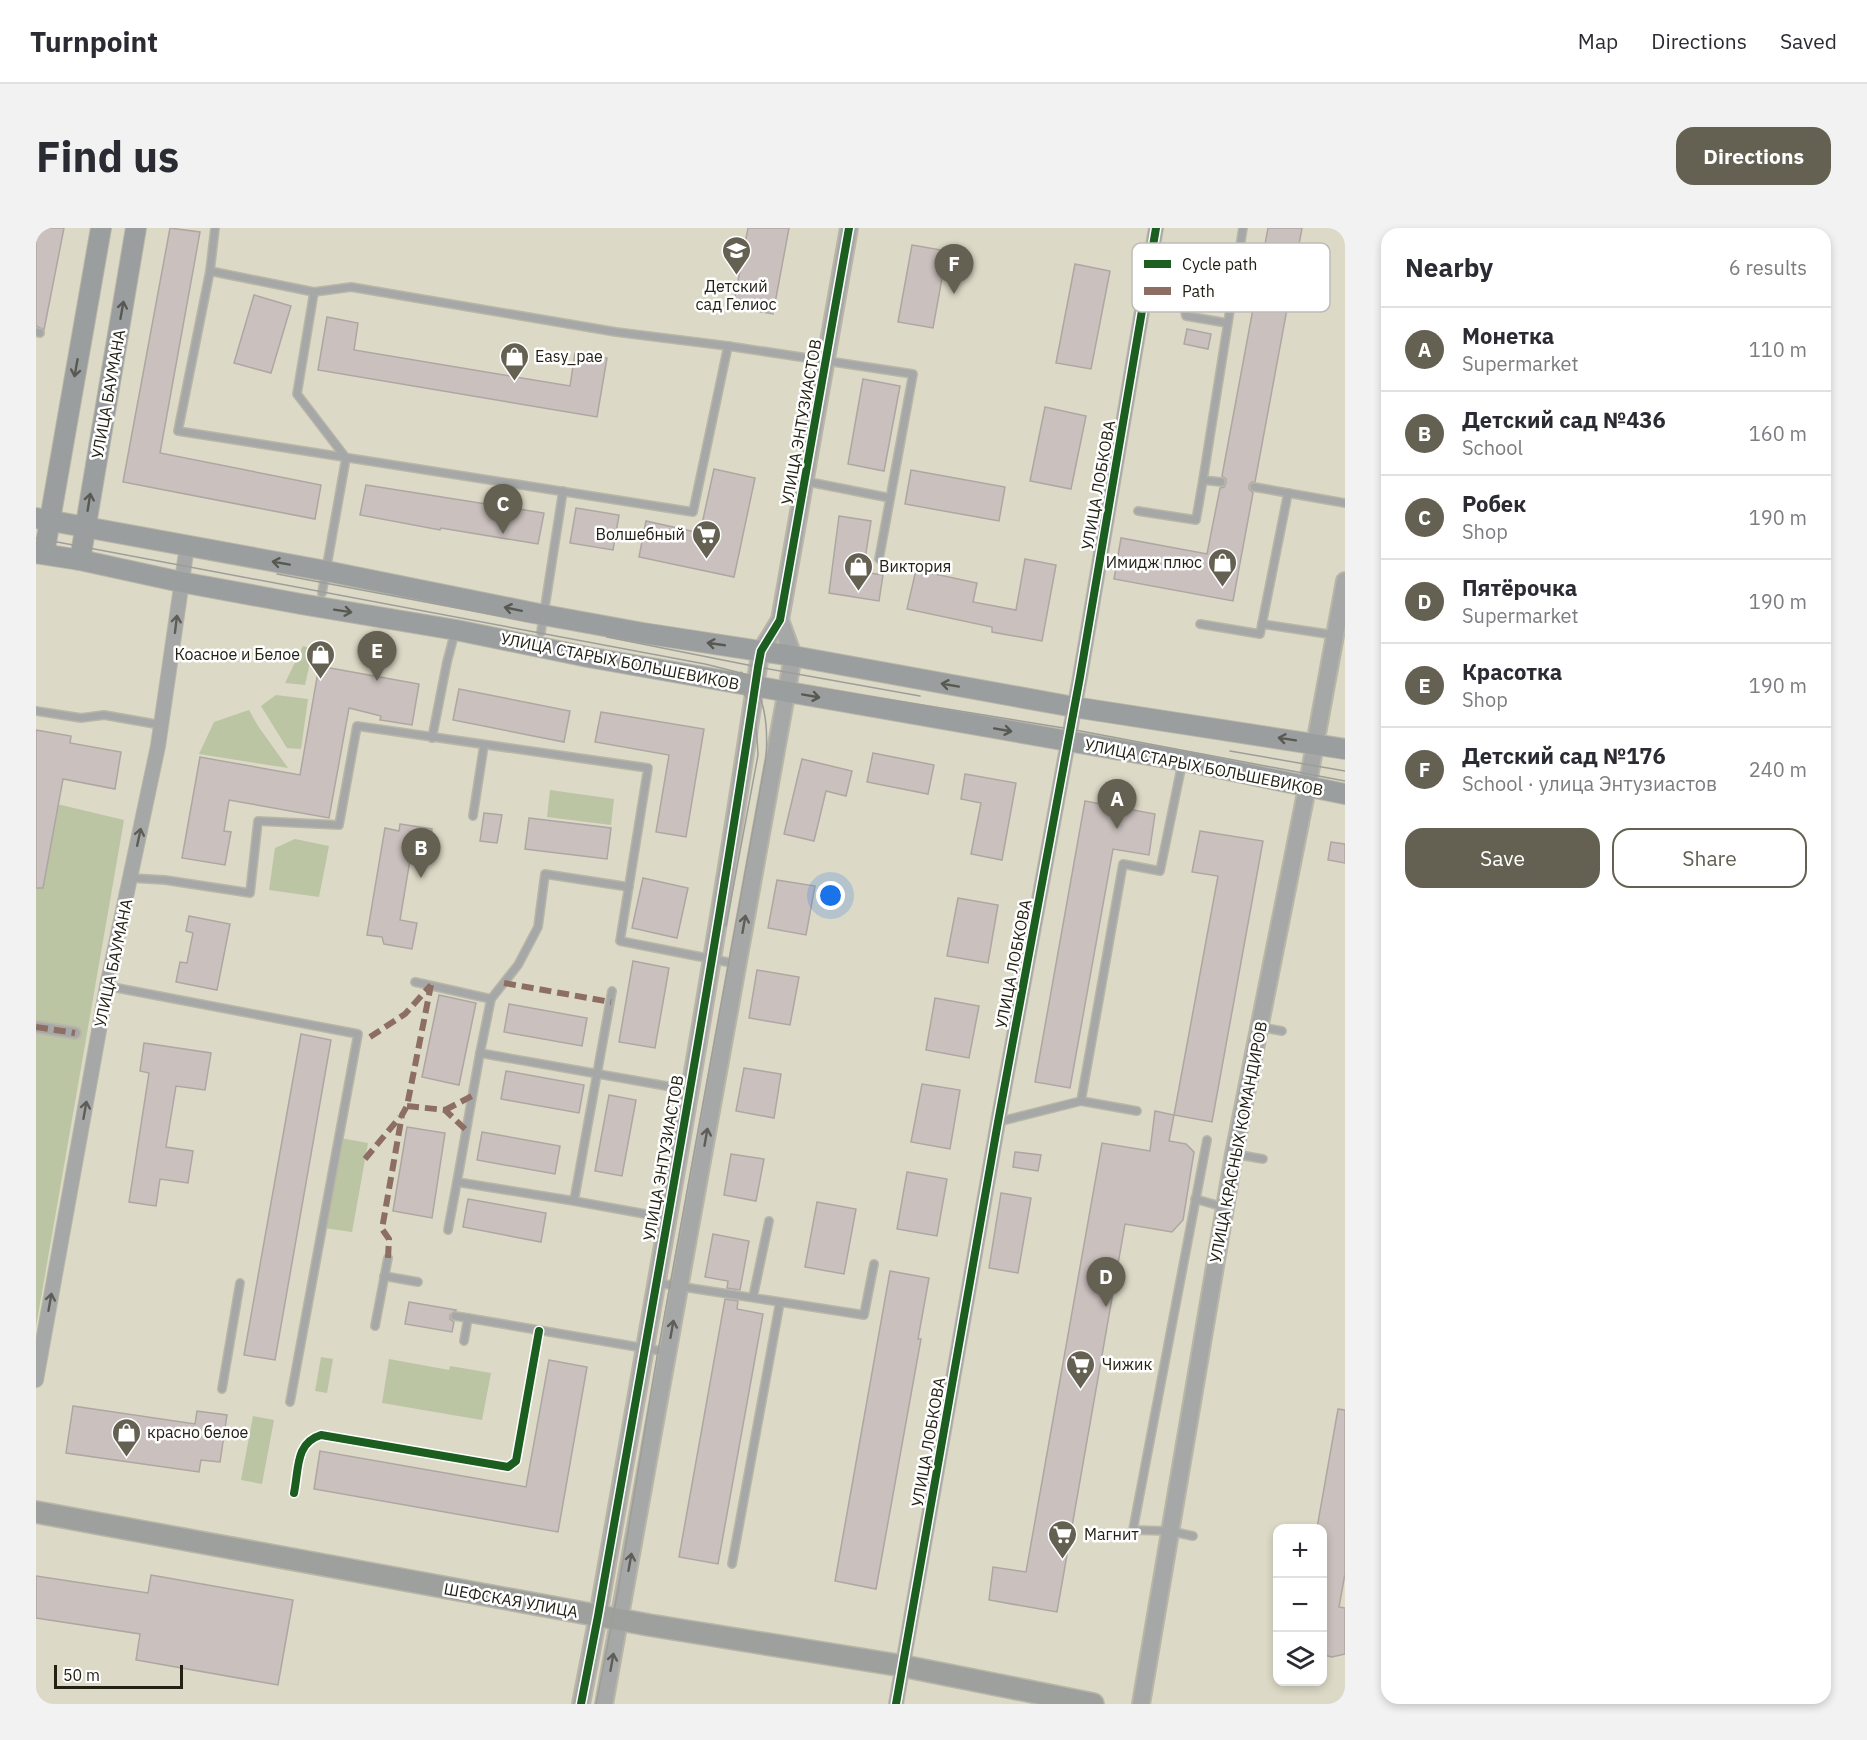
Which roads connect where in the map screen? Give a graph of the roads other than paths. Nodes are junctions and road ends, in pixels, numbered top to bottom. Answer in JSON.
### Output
{"nodes":[{"id":1,"x":100,"y":228,"type":"edge"},
{"id":2,"x":136,"y":228,"type":"edge"},
{"id":3,"x":215,"y":228,"type":"edge"},
{"id":4,"x":849,"y":228,"type":"edge"},
{"id":5,"x":1156,"y":228,"type":"edge"},
{"id":6,"x":1243,"y":228,"type":"edge"},
{"id":7,"x":1153,"y":243,"type":"edge"},
{"id":8,"x":1240,"y":243,"type":"edge"},
{"id":9,"x":210,"y":271,"type":"junction"},
{"id":10,"x":315,"y":292,"type":"junction"},
{"id":11,"x":1141,"y":312,"type":"edge"},
{"id":12,"x":1185,"y":312,"type":"edge"},
{"id":13,"x":1228,"y":312,"type":"edge"},
{"id":14,"x":1227,"y":323,"type":"junction"},
{"id":15,"x":728,"y":346,"type":"junction"},
{"id":16,"x":826,"y":360,"type":"junction"},
{"id":17,"x":346,"y":458,"type":"junction"},
{"id":18,"x":1203,"y":480,"type":"junction"},
{"id":19,"x":804,"y":481,"type":"junction"},
{"id":20,"x":1221,"y":482,"type":"dead end"},
{"id":21,"x":1254,"y":487,"type":"dead end"},
{"id":22,"x":563,"y":491,"type":"junction"},
{"id":23,"x":1288,"y":494,"type":"junction"},
{"id":24,"x":890,"y":498,"type":"junction"},
{"id":25,"x":1345,"y":503,"type":"edge"},
{"id":26,"x":1138,"y":512,"type":"dead end"},
{"id":27,"x":42,"y":520,"type":"edge"},
{"id":28,"x":85,"y":527,"type":"junction"},
{"id":29,"x":187,"y":546,"type":"junction"},
{"id":30,"x":40,"y":553,"type":"edge"},
{"id":31,"x":879,"y":559,"type":"dead end"},
{"id":32,"x":80,"y":560,"type":"junction"},
{"id":33,"x":326,"y":571,"type":"junction"},
{"id":34,"x":1345,"y":581,"type":"edge"},
{"id":35,"x":181,"y":582,"type":"junction"},
{"id":36,"x":322,"y":592,"type":"dead end"},
{"id":37,"x":780,"y":620,"type":"junction"},
{"id":38,"x":543,"y":624,"type":"junction"},
{"id":39,"x":1200,"y":624,"type":"dead end"},
{"id":40,"x":1262,"y":624,"type":"junction"},
{"id":41,"x":456,"y":630,"type":"junction"},
{"id":42,"x":1336,"y":635,"type":"junction"},
{"id":43,"x":761,"y":651,"type":"junction"},
{"id":44,"x":793,"y":656,"type":"junction"},
{"id":45,"x":755,"y":686,"type":"junction"},
{"id":46,"x":786,"y":692,"type":"junction"},
{"id":47,"x":1074,"y":707,"type":"junction"},
{"id":48,"x":36,"y":711,"type":"edge"},
{"id":49,"x":161,"y":725,"type":"junction"},
{"id":50,"x":432,"y":738,"type":"junction"},
{"id":51,"x":1068,"y":741,"type":"junction"},
{"id":52,"x":1316,"y":744,"type":"junction"},
{"id":53,"x":484,"y":745,"type":"junction"},
{"id":54,"x":1345,"y":749,"type":"edge"},
{"id":55,"x":1183,"y":762,"type":"junction"},
{"id":56,"x":1308,"y":788,"type":"junction"},
{"id":57,"x":1345,"y":795,"type":"edge"},
{"id":58,"x":473,"y":816,"type":"dead end"},
{"id":59,"x":131,"y":878,"type":"junction"},
{"id":60,"x":629,"y":887,"type":"junction"},
{"id":61,"x":711,"y":959,"type":"junction"},
{"id":62,"x":737,"y":964,"type":"junction"},
{"id":63,"x":415,"y":982,"type":"dead end"},
{"id":64,"x":107,"y":986,"type":"junction"},
{"id":65,"x":612,"y":991,"type":"dead end"},
{"id":66,"x":491,"y":999,"type":"junction"},
{"id":67,"x":36,"y":1027,"type":"edge"},
{"id":68,"x":1260,"y":1027,"type":"junction"},
{"id":69,"x":1282,"y":1031,"type":"dead end"},
{"id":70,"x":75,"y":1034,"type":"dead end"},
{"id":71,"x":480,"y":1053,"type":"junction"},
{"id":72,"x":598,"y":1074,"type":"junction"},
{"id":73,"x":689,"y":1090,"type":"junction"},
{"id":74,"x":1081,"y":1101,"type":"junction"},
{"id":75,"x":1137,"y":1111,"type":"dead end"},
{"id":76,"x":998,"y":1122,"type":"junction"},
{"id":77,"x":1207,"y":1140,"type":"dead end"},
{"id":78,"x":1234,"y":1154,"type":"junction"},
{"id":79,"x":1263,"y":1159,"type":"dead end"},
{"id":80,"x":457,"y":1182,"type":"junction"},
{"id":81,"x":1195,"y":1199,"type":"junction"},
{"id":82,"x":574,"y":1201,"type":"junction"},
{"id":83,"x":1224,"y":1207,"type":"junction"},
{"id":84,"x":667,"y":1218,"type":"junction"},
{"id":85,"x":769,"y":1221,"type":"dead end"},
{"id":86,"x":448,"y":1230,"type":"dead end"},
{"id":87,"x":388,"y":1258,"type":"dead end"},
{"id":88,"x":874,"y":1264,"type":"dead end"},
{"id":89,"x":384,"y":1276,"type":"junction"},
{"id":90,"x":418,"y":1282,"type":"dead end"},
{"id":91,"x":656,"y":1282,"type":"junction"},
{"id":92,"x":240,"y":1283,"type":"dead end"},
{"id":93,"x":679,"y":1286,"type":"junction"},
{"id":94,"x":753,"y":1297,"type":"junction"},
{"id":95,"x":780,"y":1302,"type":"junction"},
{"id":96,"x":455,"y":1316,"type":"dead end"},
{"id":97,"x":468,"y":1318,"type":"junction"},
{"id":98,"x":375,"y":1326,"type":"dead end"},
{"id":99,"x":464,"y":1341,"type":"dead end"},
{"id":100,"x":644,"y":1349,"type":"junction"},
{"id":101,"x":667,"y":1352,"type":"junction"},
{"id":102,"x":36,"y":1380,"type":"edge"},
{"id":103,"x":222,"y":1389,"type":"dead end"},
{"id":104,"x":290,"y":1402,"type":"dead end"},
{"id":105,"x":36,"y":1512,"type":"edge"},
{"id":106,"x":1169,"y":1531,"type":"junction"},
{"id":107,"x":1193,"y":1536,"type":"dead end"},
{"id":108,"x":732,"y":1564,"type":"dead end"},
{"id":109,"x":598,"y":1616,"type":"junction"},
{"id":110,"x":619,"y":1620,"type":"junction"},
{"id":111,"x":903,"y":1666,"type":"junction"},
{"id":112,"x":581,"y":1704,"type":"edge"},
{"id":113,"x":604,"y":1704,"type":"edge"},
{"id":114,"x":896,"y":1704,"type":"edge"},
{"id":115,"x":1094,"y":1704,"type":"edge"},
{"id":116,"x":1141,"y":1704,"type":"edge"}],
"edges":[{"from":1,"to":27,"type":"main road","one_way":true},
{"from":28,"to":2,"type":"main road","name":"УЛИЦА БАУМАНА","one_way":true},
{"from":3,"to":9,"type":"lane"},
{"from":4,"to":16,"type":"street","name":"УЛИЦА ЭНТУЗИАСТОВ"},
{"from":5,"to":7,"type":"street","name":"УЛИЦА ЛОБКОВА"},
{"from":6,"to":8,"type":"lane"},
{"from":9,"to":10,"type":"lane"},
{"from":9,"to":17,"type":"lane"},
{"from":10,"to":15,"type":"lane"},
{"from":10,"to":17,"type":"lane"},
{"from":11,"to":47,"type":"street","name":"УЛИЦА ЛОБКОВА"},
{"from":12,"to":14,"type":"lane"},
{"from":13,"to":14,"type":"lane"},
{"from":14,"to":18,"type":"lane"},
{"from":15,"to":16,"type":"lane"},
{"from":15,"to":22,"type":"lane"},
{"from":16,"to":19,"type":"street","name":"УЛИЦА ЭНТУЗИАСТОВ"},
{"from":16,"to":24,"type":"lane"},
{"from":17,"to":22,"type":"lane"},
{"from":17,"to":33,"type":"lane"},
{"from":18,"to":20,"type":"lane"},
{"from":18,"to":26,"type":"lane"},
{"from":19,"to":24,"type":"lane"},
{"from":19,"to":37,"type":"street","name":"УЛИЦА ЭНТУЗИАСТОВ"},
{"from":21,"to":23,"type":"lane"},
{"from":22,"to":38,"type":"lane"},
{"from":23,"to":25,"type":"lane"},
{"from":23,"to":40,"type":"lane"},
{"from":24,"to":31,"type":"lane"},
{"from":27,"to":28,"type":"main road","name":"УЛИЦА СТАРЫХ БОЛЬШЕВИКОВ"},
{"from":27,"to":30,"type":"main road"},
{"from":28,"to":29,"type":"main road","name":"УЛИЦА СТАРЫХ БОЛЬШЕВИКОВ"},
{"from":28,"to":32,"type":"main road","name":"УЛИЦА БАУМАНА"},
{"from":33,"to":29,"type":"main road","name":"УЛИЦА СТАРЫХ БОЛЬШЕВИКОВ","one_way":true},
{"from":29,"to":35,"type":"street","name":"УЛИЦА БАУМАНА"},
{"from":30,"to":32,"type":"main road","name":"УЛИЦА СТАРЫХ БОЛЬШЕВИКОВ"},
{"from":32,"to":35,"type":"main road","name":"УЛИЦА СТАРЫХ БОЛЬШЕВИКОВ"},
{"from":33,"to":36,"type":"lane"},
{"from":38,"to":33,"type":"main road","name":"УЛИЦА СТАРЫХ БОЛЬШЕВИКОВ","one_way":true},
{"from":34,"to":42,"type":"street","name":"УЛИЦА КРАСНЫХ КОМАНДИРОВ"},
{"from":35,"to":41,"type":"main road","name":"УЛИЦА СТАРЫХ БОЛЬШЕВИКОВ","one_way":true},
{"from":49,"to":35,"type":"street","name":"УЛИЦА БАУМАНА","one_way":true},
{"from":37,"to":43,"type":"street","name":"УЛИЦА ЭНТУЗИАСТОВ"},
{"from":37,"to":44,"type":"street"},
{"from":43,"to":38,"type":"main road","name":"УЛИЦА СТАРЫХ БОЛЬШЕВИКОВ","one_way":true},
{"from":39,"to":40,"type":"lane"},
{"from":40,"to":42,"type":"lane"},
{"from":41,"to":45,"type":"main road","name":"УЛИЦА СТАРЫХ БОЛЬШЕВИКОВ"},
{"from":41,"to":50,"type":"lane"},
{"from":42,"to":52,"type":"street","name":"УЛИЦА КРАСНЫХ КОМАНДИРОВ"},
{"from":43,"to":44,"type":"main road","name":"УЛИЦА СТАРЫХ БОЛЬШЕВИКОВ"},
{"from":43,"to":45,"type":"street","name":"УЛИЦА ЭНТУЗИАСТОВ"},
{"from":44,"to":46,"type":"street"},
{"from":47,"to":44,"type":"main road","name":"УЛИЦА СТАРЫХ БОЛЬШЕВИКОВ","one_way":true},
{"from":45,"to":46,"type":"main road","name":"УЛИЦА СТАРЫХ БОЛЬШЕВИКОВ"},
{"from":45,"to":61,"type":"street","name":"УЛИЦА ЭНТУЗИАСТОВ"},
{"from":46,"to":51,"type":"main road","name":"УЛИЦА СТАРЫХ БОЛЬШЕВИКОВ","one_way":true},
{"from":62,"to":46,"type":"street","one_way":true},
{"from":47,"to":51,"type":"street","name":"УЛИЦА ЛОБКОВА"},
{"from":52,"to":47,"type":"main road","name":"УЛИЦА СТАРЫХ БОЛЬШЕВИКОВ","one_way":true},
{"from":48,"to":49,"type":"lane"},
{"from":59,"to":49,"type":"street","name":"УЛИЦА БАУМАНА","one_way":true},
{"from":50,"to":53,"type":"lane"},
{"from":50,"to":59,"type":"lane"},
{"from":51,"to":55,"type":"main road","name":"УЛИЦА СТАРЫХ БОЛЬШЕВИКОВ"},
{"from":51,"to":76,"type":"street","name":"УЛИЦА ЛОБКОВА"},
{"from":52,"to":54,"type":"main road","name":"УЛИЦА СТАРЫХ БОЛЬШЕВИКОВ"},
{"from":52,"to":56,"type":"street","name":"УЛИЦА КРАСНЫХ КОМАНДИРОВ"},
{"from":53,"to":58,"type":"lane"},
{"from":53,"to":60,"type":"lane"},
{"from":55,"to":56,"type":"main road","name":"УЛИЦА СТАРЫХ БОЛЬШЕВИКОВ"},
{"from":55,"to":74,"type":"lane"},
{"from":56,"to":57,"type":"main road","name":"УЛИЦА СТАРЫХ БОЛЬШЕВИКОВ"},
{"from":56,"to":68,"type":"street","name":"УЛИЦА КРАСНЫХ КОМАНДИРОВ"},
{"from":59,"to":64,"type":"street","name":"УЛИЦА БАУМАНА"},
{"from":60,"to":61,"type":"lane"},
{"from":60,"to":66,"type":"lane"},
{"from":61,"to":62,"type":"lane"},
{"from":61,"to":73,"type":"street","name":"УЛИЦА ЭНТУЗИАСТОВ"},
{"from":93,"to":62,"type":"street","one_way":true},
{"from":63,"to":66,"type":"lane"},
{"from":102,"to":64,"type":"street","name":"УЛИЦА БАУМАНА","one_way":true},
{"from":64,"to":104,"type":"lane"},
{"from":65,"to":72,"type":"lane"},
{"from":66,"to":71,"type":"lane"},
{"from":67,"to":70,"type":"street"},
{"from":68,"to":69,"type":"lane"},
{"from":68,"to":78,"type":"street","name":"УЛИЦА КРАСНЫХ КОМАНДИРОВ"},
{"from":71,"to":72,"type":"lane"},
{"from":71,"to":80,"type":"lane"},
{"from":72,"to":73,"type":"lane"},
{"from":72,"to":82,"type":"lane"},
{"from":73,"to":84,"type":"street","name":"УЛИЦА ЭНТУЗИАСТОВ"},
{"from":74,"to":75,"type":"lane"},
{"from":74,"to":76,"type":"lane"},
{"from":76,"to":111,"type":"street","name":"УЛИЦА ЛОБКОВА"},
{"from":77,"to":81,"type":"lane"},
{"from":78,"to":79,"type":"lane"},
{"from":78,"to":83,"type":"street","name":"УЛИЦА КРАСНЫХ КОМАНДИРОВ"},
{"from":80,"to":82,"type":"lane"},
{"from":80,"to":86,"type":"lane"},
{"from":81,"to":83,"type":"lane"},
{"from":81,"to":106,"type":"lane"},
{"from":82,"to":84,"type":"lane"},
{"from":83,"to":106,"type":"street","name":"УЛИЦА КРАСНЫХ КОМАНДИРОВ"},
{"from":84,"to":91,"type":"street","name":"УЛИЦА ЭНТУЗИАСТОВ"},
{"from":85,"to":94,"type":"lane"},
{"from":87,"to":89,"type":"lane"},
{"from":88,"to":95,"type":"lane"},
{"from":89,"to":90,"type":"lane"},
{"from":89,"to":98,"type":"lane"},
{"from":91,"to":93,"type":"lane"},
{"from":91,"to":100,"type":"street","name":"УЛИЦА ЭНТУЗИАСТОВ"},
{"from":92,"to":103,"type":"lane"},
{"from":93,"to":94,"type":"lane"},
{"from":101,"to":93,"type":"street","one_way":true},
{"from":94,"to":95,"type":"lane"},
{"from":95,"to":108,"type":"lane"},
{"from":96,"to":97,"type":"lane"},
{"from":97,"to":99,"type":"lane"},
{"from":97,"to":100,"type":"lane"},
{"from":100,"to":101,"type":"lane"},
{"from":100,"to":109,"type":"street","name":"УЛИЦА ЭНТУЗИАСТОВ"},
{"from":110,"to":101,"type":"street","one_way":true},
{"from":105,"to":109,"type":"main road","name":"ШЕФСКАЯ УЛИЦА"},
{"from":106,"to":107,"type":"lane"},
{"from":106,"to":116,"type":"street","name":"УЛИЦА КРАСНЫХ КОМАНДИРОВ"},
{"from":109,"to":110,"type":"main road","name":"ШЕФСКАЯ УЛИЦА"},
{"from":109,"to":112,"type":"street","name":"УЛИЦА ЭНТУЗИАСТОВ"},
{"from":110,"to":111,"type":"main road","name":"ШЕФСКАЯ УЛИЦА"},
{"from":113,"to":110,"type":"street","one_way":true},
{"from":111,"to":114,"type":"street","name":"УЛИЦА ЛОБКОВА"},
{"from":111,"to":115,"type":"main road","name":"ШЕФСКАЯ УЛИЦА"}]}
